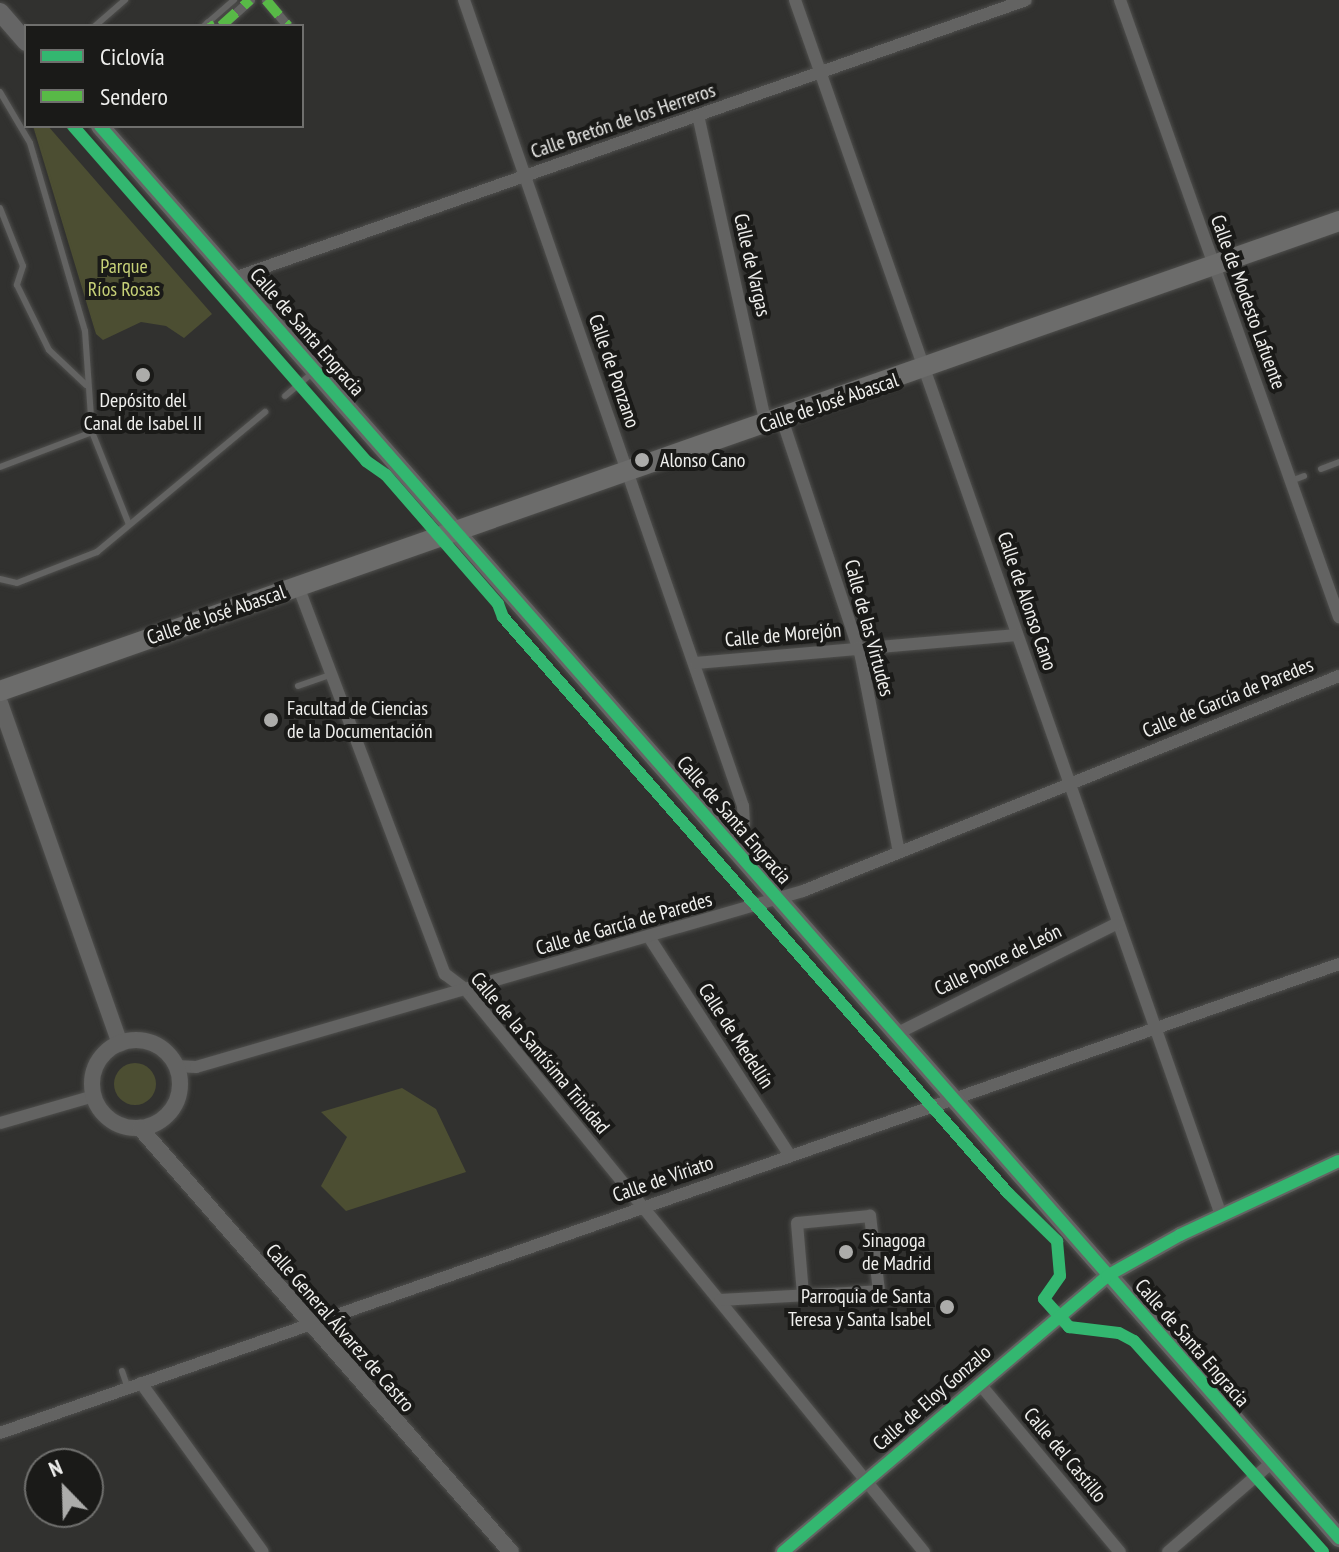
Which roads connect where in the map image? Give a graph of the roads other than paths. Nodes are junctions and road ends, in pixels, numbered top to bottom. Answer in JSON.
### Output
{"nodes":[{"id":1,"x":125,"y":0,"type":"edge"},
{"id":2,"x":234,"y":0,"type":"edge"},
{"id":3,"x":250,"y":0,"type":"edge"},
{"id":4,"x":266,"y":0,"type":"edge"},
{"id":5,"x":464,"y":0,"type":"edge"},
{"id":6,"x":795,"y":0,"type":"edge"},
{"id":7,"x":1026,"y":0,"type":"edge"},
{"id":8,"x":1120,"y":0,"type":"edge"},
{"id":9,"x":0,"y":12,"type":"edge"},
{"id":10,"x":97,"y":24,"type":"edge"},
{"id":11,"x":208,"y":24,"type":"edge"},
{"id":12,"x":223,"y":24,"type":"edge"},
{"id":13,"x":286,"y":24,"type":"edge"},
{"id":14,"x":24,"y":40,"type":"edge"},
{"id":15,"x":821,"y":72,"type":"junction"},
{"id":16,"x":0,"y":92,"type":"edge"},
{"id":17,"x":698,"y":115,"type":"junction"},
{"id":18,"x":102,"y":128,"type":"edge"},
{"id":19,"x":526,"y":176,"type":"junction"},
{"id":20,"x":0,"y":208,"type":"edge"},
{"id":21,"x":1339,"y":221,"type":"edge"},
{"id":22,"x":1214,"y":265,"type":"junction"},
{"id":23,"x":234,"y":278,"type":"junction"},
{"id":24,"x":924,"y":369,"type":"junction"},
{"id":25,"x":315,"y":371,"type":"junction"},
{"id":26,"x":86,"y":385,"type":"junction"},
{"id":27,"x":285,"y":396,"type":"dead end"},
{"id":28,"x":265,"y":412,"type":"dead end"},
{"id":29,"x":774,"y":422,"type":"junction"},
{"id":30,"x":92,"y":432,"type":"junction"},
{"id":31,"x":1339,"y":462,"type":"edge"},
{"id":32,"x":0,"y":467,"type":"edge"},
{"id":33,"x":1321,"y":469,"type":"dead end"},
{"id":34,"x":627,"y":473,"type":"junction"},
{"id":35,"x":1304,"y":476,"type":"dead end"},
{"id":36,"x":1291,"y":481,"type":"junction"},
{"id":37,"x":128,"y":522,"type":"junction"},
{"id":38,"x":457,"y":532,"type":"junction"},
{"id":39,"x":0,"y":579,"type":"edge"},
{"id":40,"x":298,"y":586,"type":"junction"},
{"id":41,"x":1339,"y":617,"type":"edge"},
{"id":42,"x":1017,"y":635,"type":"junction"},
{"id":43,"x":858,"y":649,"type":"junction"},
{"id":44,"x":696,"y":663,"type":"junction"},
{"id":45,"x":332,"y":674,"type":"junction"},
{"id":46,"x":1339,"y":676,"type":"edge"},
{"id":47,"x":298,"y":686,"type":"dead end"},
{"id":48,"x":0,"y":691,"type":"edge"},
{"id":49,"x":0,"y":703,"type":"edge"},
{"id":50,"x":1069,"y":783,"type":"junction"},
{"id":51,"x":727,"y":840,"type":"junction"},
{"id":52,"x":899,"y":852,"type":"junction"},
{"id":53,"x":776,"y":899,"type":"junction"},
{"id":54,"x":1118,"y":923,"type":"junction"},
{"id":55,"x":649,"y":937,"type":"junction"},
{"id":56,"x":1339,"y":964,"type":"edge"},
{"id":57,"x":466,"y":990,"type":"junction"},
{"id":58,"x":1155,"y":1028,"type":"junction"},
{"id":59,"x":896,"y":1034,"type":"junction"},
{"id":60,"x":120,"y":1043,"type":"junction"},
{"id":61,"x":176,"y":1066,"type":"junction"},
{"id":62,"x":94,"y":1096,"type":"junction"},
{"id":63,"x":953,"y":1100,"type":"junction"},
{"id":64,"x":0,"y":1123,"type":"edge"},
{"id":65,"x":140,"y":1128,"type":"junction"},
{"id":66,"x":790,"y":1156,"type":"junction"},
{"id":67,"x":1339,"y":1161,"type":"edge"},
{"id":68,"x":642,"y":1207,"type":"junction"},
{"id":69,"x":1221,"y":1215,"type":"junction"},
{"id":70,"x":1107,"y":1276,"type":"junction"},
{"id":71,"x":803,"y":1294,"type":"junction"},
{"id":72,"x":720,"y":1300,"type":"junction"},
{"id":73,"x":310,"y":1325,"type":"junction"},
{"id":74,"x":122,"y":1371,"type":"dead end"},
{"id":75,"x":141,"y":1383,"type":"junction"},
{"id":76,"x":979,"y":1383,"type":"junction"},
{"id":77,"x":128,"y":1388,"type":"junction"},
{"id":78,"x":0,"y":1433,"type":"edge"},
{"id":79,"x":1271,"y":1463,"type":"junction"},
{"id":80,"x":865,"y":1482,"type":"junction"},
{"id":81,"x":1339,"y":1538,"type":"edge"},
{"id":82,"x":263,"y":1552,"type":"edge"},
{"id":83,"x":511,"y":1552,"type":"edge"},
{"id":84,"x":783,"y":1552,"type":"edge"},
{"id":85,"x":924,"y":1552,"type":"edge"},
{"id":86,"x":1120,"y":1552,"type":"edge"},
{"id":87,"x":1168,"y":1552,"type":"edge"}],
"edges":[{"from":1,"to":10,"type":"lane"},
{"from":2,"to":11,"type":"lane"},
{"from":3,"to":12,"type":"street"},
{"from":4,"to":13,"type":"street"},
{"from":5,"to":19,"type":"street","name":"Calle de Ponzano"},
{"from":6,"to":15,"type":"street","name":"Calle de Alonso Cano"},
{"from":7,"to":15,"type":"street","name":"Calle Bretón de los Herreros"},
{"from":8,"to":22,"type":"street","name":"Calle de Modesto Lafuente"},
{"from":9,"to":14,"type":"main road"},
{"from":15,"to":17,"type":"street","name":"Calle Bretón de los Herreros"},
{"from":15,"to":24,"type":"street","name":"Calle de Alonso Cano"},
{"from":16,"to":26,"type":"lane"},
{"from":17,"to":19,"type":"street","name":"Calle Bretón de los Herreros"},
{"from":17,"to":29,"type":"street","name":"Calle de Vargas"},
{"from":18,"to":23,"type":"main road","name":"Calle de Santa Engracia"},
{"from":19,"to":23,"type":"street","name":"Calle Bretón de los Herreros"},
{"from":19,"to":34,"type":"street","name":"Calle de Ponzano"},
{"from":20,"to":26,"type":"lane"},
{"from":21,"to":22,"type":"main road","name":"Calle de José Abascal"},
{"from":22,"to":24,"type":"main road","name":"Calle de José Abascal"},
{"from":22,"to":36,"type":"street","name":"Calle de Modesto Lafuente"},
{"from":23,"to":25,"type":"main road","name":"Calle de Santa Engracia"},
{"from":24,"to":29,"type":"main road","name":"Calle de José Abascal"},
{"from":24,"to":42,"type":"street","name":"Calle de Alonso Cano"},
{"from":25,"to":27,"type":"lane"},
{"from":25,"to":38,"type":"main road","name":"Calle de Santa Engracia"},
{"from":26,"to":30,"type":"lane"},
{"from":28,"to":37,"type":"lane"},
{"from":29,"to":34,"type":"main road","name":"Calle de José Abascal"},
{"from":29,"to":43,"type":"street","name":"Calle de las Virtudes"},
{"from":30,"to":32,"type":"lane"},
{"from":30,"to":37,"type":"lane"},
{"from":31,"to":33,"type":"lane"},
{"from":34,"to":38,"type":"main road","name":"Calle de José Abascal"},
{"from":34,"to":44,"type":"street","name":"Calle de Ponzano"},
{"from":35,"to":36,"type":"lane"},
{"from":36,"to":41,"type":"street","name":"Calle de Modesto Lafuente"},
{"from":37,"to":39,"type":"lane"},
{"from":38,"to":40,"type":"main road","name":"Calle de José Abascal"},
{"from":38,"to":51,"type":"main road","name":"Calle de Santa Engracia"},
{"from":40,"to":45,"type":"street","name":"Calle de la Santísima Trinidad"},
{"from":40,"to":48,"type":"main road","name":"Calle de José Abascal"},
{"from":42,"to":43,"type":"street","name":"Calle de Morejón"},
{"from":42,"to":50,"type":"street","name":"Calle de Alonso Cano"},
{"from":43,"to":44,"type":"street","name":"Calle de Morejón"},
{"from":43,"to":52,"type":"street","name":"Calle de las Virtudes"},
{"from":44,"to":51,"type":"street","name":"Calle de Ponzano"},
{"from":45,"to":47,"type":"lane"},
{"from":45,"to":57,"type":"street","name":"Calle de la Santísima Trinidad"},
{"from":46,"to":50,"type":"street","name":"Calle de García de Paredes"},
{"from":49,"to":60,"type":"street"},
{"from":50,"to":52,"type":"street","name":"Calle de García de Paredes"},
{"from":50,"to":54,"type":"street","name":"Calle de Alonso Cano"},
{"from":51,"to":53,"type":"main road","name":"Calle de Santa Engracia"},
{"from":52,"to":53,"type":"street","name":"Calle de García de Paredes"},
{"from":53,"to":55,"type":"street","name":"Calle de García de Paredes"},
{"from":53,"to":59,"type":"main road","name":"Calle de Santa Engracia"},
{"from":54,"to":58,"type":"street","name":"Calle de Alonso Cano"},
{"from":54,"to":59,"type":"street","name":"Calle Ponce de León"},
{"from":55,"to":57,"type":"street","name":"Calle de García de Paredes"},
{"from":55,"to":66,"type":"street","name":"Calle de Medellín"},
{"from":56,"to":58,"type":"street","name":"Calle de Viriato"},
{"from":57,"to":61,"type":"street","name":"Calle de García de Paredes"},
{"from":57,"to":68,"type":"street","name":"Calle de la Santísima Trinidad"},
{"from":58,"to":63,"type":"street","name":"Calle de Viriato"},
{"from":58,"to":69,"type":"street","name":"Calle de Alonso Cano"},
{"from":59,"to":63,"type":"main road","name":"Calle de Santa Engracia"},
{"from":60,"to":61,"type":"street"},
{"from":60,"to":62,"type":"street"},
{"from":61,"to":65,"type":"street"},
{"from":62,"to":64,"type":"street"},
{"from":62,"to":65,"type":"street"},
{"from":63,"to":66,"type":"street","name":"Calle de Viriato"},
{"from":63,"to":70,"type":"main road","name":"Calle de Santa Engracia"},
{"from":65,"to":73,"type":"street","name":"Calle General Álvarez de Castro"},
{"from":66,"to":68,"type":"street","name":"Calle de Viriato"},
{"from":67,"to":69,"type":"street","name":"Calle de Eloy Gonzalo"},
{"from":68,"to":72,"type":"street","name":"Calle de la Santísima Trinidad"},
{"from":68,"to":73,"type":"street","name":"Calle de Viriato"},
{"from":69,"to":70,"type":"street","name":"Calle de Eloy Gonzalo"},
{"from":70,"to":76,"type":"street","name":"Calle de Eloy Gonzalo"},
{"from":70,"to":79,"type":"main road","name":"Calle de Santa Engracia"},
{"from":71,"to":71,"type":"street"},
{"from":71,"to":72,"type":"street"},
{"from":72,"to":80,"type":"street","name":"Calle de la Santísima Trinidad"},
{"from":73,"to":75,"type":"street","name":"Calle de Viriato"},
{"from":73,"to":83,"type":"street","name":"Calle General Álvarez de Castro"},
{"from":74,"to":77,"type":"lane"},
{"from":75,"to":77,"type":"street","name":"Calle de Viriato"},
{"from":75,"to":82,"type":"street"},
{"from":76,"to":80,"type":"street","name":"Calle de Eloy Gonzalo"},
{"from":76,"to":86,"type":"street","name":"Calle del Castillo"},
{"from":77,"to":78,"type":"street","name":"Calle de Viriato"},
{"from":79,"to":81,"type":"main road","name":"Calle de Santa Engracia"},
{"from":79,"to":87,"type":"street"},
{"from":80,"to":84,"type":"street","name":"Calle de Eloy Gonzalo"},
{"from":80,"to":85,"type":"street","name":"Calle de la Santísima Trinidad"}]}
